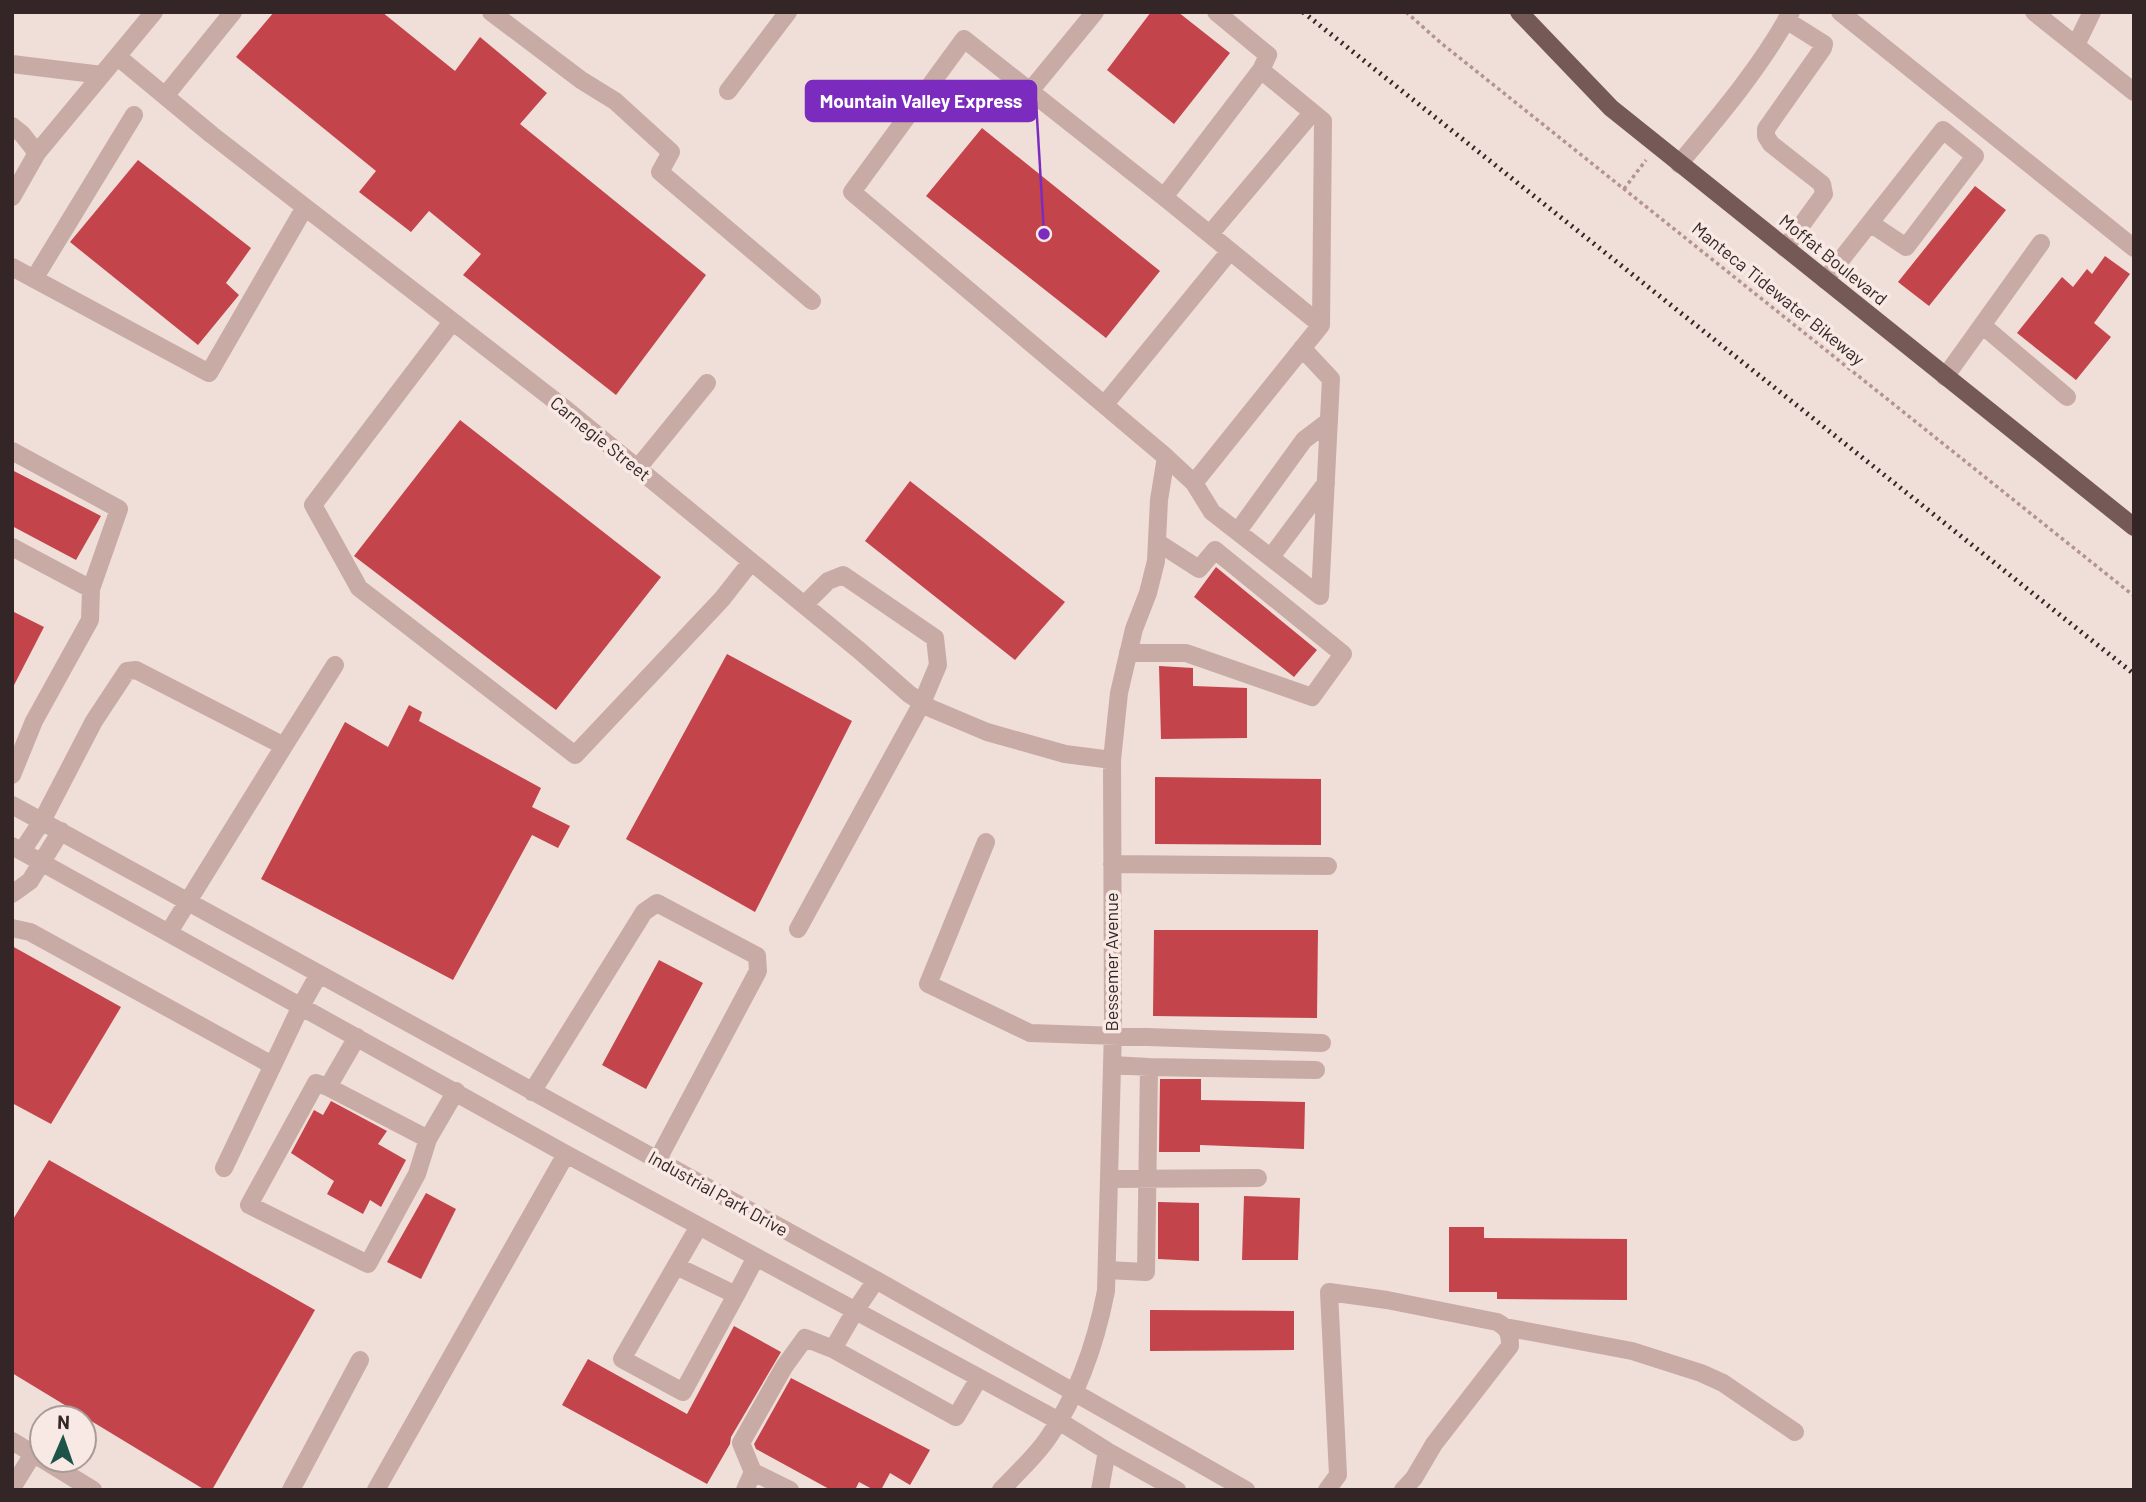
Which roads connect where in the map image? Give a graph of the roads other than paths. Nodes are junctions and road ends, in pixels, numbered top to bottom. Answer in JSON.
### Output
{"nodes":[{"id":1,"x":154,"y":12,"type":"edge"},
{"id":2,"x":233,"y":12,"type":"edge"},
{"id":3,"x":491,"y":12,"type":"edge"},
{"id":4,"x":788,"y":12,"type":"edge"},
{"id":5,"x":1095,"y":12,"type":"edge"},
{"id":6,"x":1216,"y":12,"type":"edge"},
{"id":7,"x":1519,"y":12,"type":"edge"},
{"id":8,"x":1840,"y":12,"type":"edge"},
{"id":9,"x":2034,"y":12,"type":"edge"},
{"id":10,"x":2092,"y":12,"type":"edge"},
{"id":11,"x":1788,"y":16,"type":"edge"},
{"id":12,"x":2076,"y":45,"type":"junction"},
{"id":13,"x":118,"y":57,"type":"junction"},
{"id":14,"x":12,"y":64,"type":"edge"},
{"id":15,"x":1261,"y":70,"type":"junction"},
{"id":16,"x":102,"y":75,"type":"junction"},
{"id":17,"x":729,"y":91,"type":"dead end"},
{"id":18,"x":1030,"y":91,"type":"junction"},
{"id":19,"x":2134,"y":92,"type":"edge"},
{"id":20,"x":164,"y":96,"type":"junction"},
{"id":21,"x":1312,"y":113,"type":"junction"},
{"id":22,"x":134,"y":115,"type":"dead end"},
{"id":23,"x":12,"y":126,"type":"edge"},
{"id":24,"x":37,"y":153,"type":"junction"},
{"id":25,"x":1679,"y":164,"type":"junction"},
{"id":26,"x":12,"y":197,"type":"edge"},
{"id":27,"x":1164,"y":197,"type":"junction"},
{"id":28,"x":306,"y":207,"type":"junction"},
{"id":29,"x":1870,"y":223,"type":"junction"},
{"id":30,"x":1210,"y":234,"type":"junction"},
{"id":31,"x":2041,"y":243,"type":"dead end"},
{"id":32,"x":1785,"y":248,"type":"junction"},
{"id":33,"x":2134,"y":248,"type":"edge"},
{"id":34,"x":1230,"y":251,"type":"junction"},
{"id":35,"x":12,"y":267,"type":"edge"},
{"id":36,"x":34,"y":279,"type":"junction"},
{"id":37,"x":1825,"y":280,"type":"junction"},
{"id":38,"x":812,"y":301,"type":"dead end"},
{"id":39,"x":452,"y":321,"type":"junction"},
{"id":40,"x":1321,"y":325,"type":"junction"},
{"id":41,"x":1982,"y":325,"type":"junction"},
{"id":42,"x":1302,"y":348,"type":"junction"},
{"id":43,"x":1945,"y":377,"type":"junction"},
{"id":44,"x":707,"y":383,"type":"dead end"},
{"id":45,"x":2067,"y":397,"type":"dead end"},
{"id":46,"x":1105,"y":404,"type":"junction"},
{"id":47,"x":1329,"y":421,"type":"junction"},
{"id":48,"x":12,"y":451,"type":"edge"},
{"id":49,"x":1166,"y":457,"type":"junction"},
{"id":50,"x":637,"y":469,"type":"junction"},
{"id":51,"x":1194,"y":483,"type":"junction"},
{"id":52,"x":1326,"y":483,"type":"junction"},
{"id":53,"x":2134,"y":527,"type":"edge"},
{"id":54,"x":1238,"y":531,"type":"junction"},
{"id":55,"x":1157,"y":542,"type":"junction"},
{"id":56,"x":12,"y":547,"type":"edge"},
{"id":57,"x":1271,"y":557,"type":"junction"},
{"id":58,"x":751,"y":562,"type":"junction"},
{"id":59,"x":91,"y":589,"type":"junction"},
{"id":60,"x":804,"y":605,"type":"junction"},
{"id":61,"x":1128,"y":653,"type":"junction"},
{"id":62,"x":335,"y":665,"type":"dead end"},
{"id":63,"x":922,"y":703,"type":"junction"},
{"id":64,"x":284,"y":746,"type":"junction"},
{"id":65,"x":1112,"y":760,"type":"junction"},
{"id":66,"x":12,"y":775,"type":"edge"},
{"id":67,"x":12,"y":805,"type":"edge"},
{"id":68,"x":42,"y":821,"type":"junction"},
{"id":69,"x":61,"y":831,"type":"junction"},
{"id":70,"x":986,"y":842,"type":"dead end"},
{"id":71,"x":17,"y":849,"type":"edge"},
{"id":72,"x":41,"y":862,"type":"junction"},
{"id":73,"x":1112,"y":864,"type":"junction"},
{"id":74,"x":1328,"y":866,"type":"dead end"},
{"id":75,"x":12,"y":894,"type":"edge"},
{"id":76,"x":189,"y":901,"type":"junction"},
{"id":77,"x":12,"y":928,"type":"edge"},
{"id":78,"x":798,"y":929,"type":"dead end"},
{"id":79,"x":169,"y":932,"type":"junction"},
{"id":80,"x":319,"y":974,"type":"junction"},
{"id":81,"x":301,"y":1006,"type":"junction"},
{"id":82,"x":357,"y":1037,"type":"junction"},
{"id":83,"x":1113,"y":1037,"type":"junction"},
{"id":84,"x":1322,"y":1043,"type":"dead end"},
{"id":85,"x":272,"y":1065,"type":"junction"},
{"id":86,"x":1112,"y":1065,"type":"junction"},
{"id":87,"x":1149,"y":1067,"type":"junction"},
{"id":88,"x":1317,"y":1070,"type":"dead end"},
{"id":89,"x":328,"y":1087,"type":"junction"},
{"id":90,"x":456,"y":1091,"type":"junction"},
{"id":91,"x":532,"y":1091,"type":"junction"},
{"id":92,"x":428,"y":1139,"type":"junction"},
{"id":93,"x":566,"y":1154,"type":"junction"},
{"id":94,"x":657,"y":1161,"type":"junction"},
{"id":95,"x":224,"y":1168,"type":"dead end"},
{"id":96,"x":1147,"y":1178,"type":"junction"},
{"id":97,"x":1258,"y":1178,"type":"dead end"},
{"id":98,"x":1110,"y":1179,"type":"junction"},
{"id":99,"x":699,"y":1226,"type":"junction"},
{"id":100,"x":756,"y":1257,"type":"junction"},
{"id":101,"x":676,"y":1266,"type":"junction"},
{"id":102,"x":1107,"y":1270,"type":"junction"},
{"id":103,"x":876,"y":1280,"type":"junction"},
{"id":104,"x":736,"y":1295,"type":"junction"},
{"id":105,"x":855,"y":1311,"type":"junction"},
{"id":106,"x":1506,"y":1327,"type":"junction"},
{"id":107,"x":833,"y":1349,"type":"junction"},
{"id":108,"x":360,"y":1360,"type":"dead end"},
{"id":109,"x":979,"y":1378,"type":"junction"},
{"id":110,"x":1074,"y":1391,"type":"junction"},
{"id":111,"x":1059,"y":1421,"type":"junction"},
{"id":112,"x":1795,"y":1432,"type":"dead end"},
{"id":113,"x":12,"y":1441,"type":"edge"},
{"id":114,"x":28,"y":1451,"type":"edge"},
{"id":115,"x":1107,"y":1451,"type":"junction"},
{"id":116,"x":28,"y":1471,"type":"edge"},
{"id":117,"x":753,"y":1472,"type":"junction"},
{"id":118,"x":66,"y":1474,"type":"edge"},
{"id":119,"x":12,"y":1488,"type":"edge"},
{"id":120,"x":1238,"y":1488,"type":"edge"},
{"id":121,"x":1330,"y":1489,"type":"edge"},
{"id":122,"x":93,"y":1490,"type":"edge"},
{"id":123,"x":291,"y":1490,"type":"edge"},
{"id":124,"x":376,"y":1490,"type":"edge"},
{"id":125,"x":745,"y":1490,"type":"edge"},
{"id":126,"x":790,"y":1490,"type":"edge"},
{"id":127,"x":1000,"y":1490,"type":"edge"},
{"id":128,"x":1100,"y":1490,"type":"edge"},
{"id":129,"x":1177,"y":1490,"type":"edge"},
{"id":130,"x":1403,"y":1490,"type":"edge"}],
"edges":[{"from":1,"to":13,"type":"street"},
{"from":2,"to":20,"type":"street"},
{"from":3,"to":38,"type":"street"},
{"from":4,"to":17,"type":"street"},
{"from":5,"to":18,"type":"street"},
{"from":6,"to":15,"type":"street"},
{"from":7,"to":25,"type":"main road","name":"Moffat Boulevard"},
{"from":8,"to":33,"type":"street"},
{"from":9,"to":12,"type":"street"},
{"from":10,"to":12,"type":"street"},
{"from":11,"to":25,"type":"street"},
{"from":11,"to":32,"type":"street"},
{"from":12,"to":19,"type":"street"},
{"from":13,"to":16,"type":"street"},
{"from":13,"to":20,"type":"street","name":"Carnegie Street"},
{"from":14,"to":16,"type":"street"},
{"from":15,"to":21,"type":"street"},
{"from":15,"to":27,"type":"street"},
{"from":16,"to":24,"type":"street"},
{"from":18,"to":27,"type":"street"},
{"from":18,"to":46,"type":"street"},
{"from":20,"to":28,"type":"street","name":"Carnegie Street"},
{"from":21,"to":30,"type":"street"},
{"from":21,"to":40,"type":"street"},
{"from":22,"to":36,"type":"street"},
{"from":23,"to":24,"type":"street"},
{"from":24,"to":26,"type":"street"},
{"from":25,"to":32,"type":"main road","name":"Moffat Boulevard"},
{"from":27,"to":30,"type":"street"},
{"from":28,"to":36,"type":"street"},
{"from":28,"to":39,"type":"street","name":"Carnegie Street"},
{"from":29,"to":29,"type":"street"},
{"from":29,"to":37,"type":"street"},
{"from":30,"to":34,"type":"street"},
{"from":31,"to":41,"type":"street"},
{"from":32,"to":37,"type":"main road","name":"Moffat Boulevard"},
{"from":34,"to":40,"type":"street"},
{"from":34,"to":46,"type":"street"},
{"from":35,"to":36,"type":"street"},
{"from":37,"to":43,"type":"main road","name":"Moffat Boulevard"},
{"from":39,"to":50,"type":"street","name":"Carnegie Street"},
{"from":39,"to":58,"type":"street"},
{"from":40,"to":42,"type":"street"},
{"from":41,"to":43,"type":"street"},
{"from":41,"to":45,"type":"street"},
{"from":42,"to":47,"type":"street"},
{"from":42,"to":51,"type":"street"},
{"from":43,"to":53,"type":"main road","name":"Moffat Boulevard"},
{"from":44,"to":50,"type":"street"},
{"from":46,"to":49,"type":"street"},
{"from":47,"to":52,"type":"street"},
{"from":47,"to":54,"type":"street"},
{"from":48,"to":59,"type":"street"},
{"from":49,"to":51,"type":"street"},
{"from":49,"to":55,"type":"street","name":"Bessemer Avenue"},
{"from":50,"to":58,"type":"street","name":"Carnegie Street"},
{"from":51,"to":54,"type":"street"},
{"from":52,"to":57,"type":"street"},
{"from":52,"to":57,"type":"street"},
{"from":54,"to":57,"type":"street"},
{"from":55,"to":61,"type":"street","name":"Bessemer Avenue"},
{"from":55,"to":61,"type":"street"},
{"from":56,"to":59,"type":"street"},
{"from":58,"to":60,"type":"street","name":"Carnegie Street"},
{"from":59,"to":66,"type":"street"},
{"from":60,"to":63,"type":"street","name":"Carnegie Street"},
{"from":60,"to":63,"type":"street"},
{"from":61,"to":65,"type":"street","name":"Bessemer Avenue"},
{"from":62,"to":64,"type":"street"},
{"from":63,"to":65,"type":"street","name":"Carnegie Street"},
{"from":63,"to":78,"type":"street"},
{"from":64,"to":68,"type":"street"},
{"from":64,"to":76,"type":"street"},
{"from":65,"to":73,"type":"street","name":"Bessemer Avenue"},
{"from":67,"to":68,"type":"street","name":"Industrial Park Drive"},
{"from":68,"to":69,"type":"street","name":"Industrial Park Drive"},
{"from":68,"to":71,"type":"street","name":"Industrial Park Drive"},
{"from":69,"to":72,"type":"street"},
{"from":69,"to":76,"type":"street","name":"Industrial Park Drive"},
{"from":70,"to":83,"type":"street"},
{"from":71,"to":72,"type":"street","name":"Industrial Park Drive"},
{"from":72,"to":75,"type":"street"},
{"from":72,"to":79,"type":"street","name":"Industrial Park Drive"},
{"from":73,"to":74,"type":"street"},
{"from":73,"to":83,"type":"street","name":"Bessemer Avenue"},
{"from":76,"to":79,"type":"street"},
{"from":76,"to":80,"type":"street","name":"Industrial Park Drive"},
{"from":77,"to":85,"type":"street"},
{"from":79,"to":81,"type":"street","name":"Industrial Park Drive"},
{"from":80,"to":81,"type":"street"},
{"from":80,"to":91,"type":"street","name":"Industrial Park Drive"},
{"from":81,"to":82,"type":"street","name":"Industrial Park Drive"},
{"from":81,"to":85,"type":"street"},
{"from":82,"to":89,"type":"street"},
{"from":82,"to":90,"type":"street","name":"Industrial Park Drive"},
{"from":83,"to":84,"type":"street"},
{"from":83,"to":86,"type":"street","name":"Bessemer Avenue"},
{"from":85,"to":95,"type":"street"},
{"from":86,"to":87,"type":"street"},
{"from":86,"to":98,"type":"street","name":"Bessemer Avenue"},
{"from":87,"to":88,"type":"street"},
{"from":87,"to":96,"type":"street"},
{"from":89,"to":92,"type":"street"},
{"from":89,"to":92,"type":"street"},
{"from":90,"to":92,"type":"street"},
{"from":90,"to":93,"type":"street","name":"Industrial Park Drive"},
{"from":91,"to":94,"type":"street","name":"Industrial Park Drive"},
{"from":91,"to":94,"type":"street"},
{"from":93,"to":99,"type":"street","name":"Industrial Park Drive"},
{"from":93,"to":124,"type":"street"},
{"from":94,"to":103,"type":"street","name":"Industrial Park Drive"},
{"from":96,"to":97,"type":"street"},
{"from":96,"to":98,"type":"street"},
{"from":96,"to":102,"type":"street"},
{"from":98,"to":102,"type":"street","name":"Bessemer Avenue"},
{"from":99,"to":100,"type":"street","name":"Industrial Park Drive"},
{"from":99,"to":101,"type":"street"},
{"from":100,"to":104,"type":"street"},
{"from":100,"to":105,"type":"street","name":"Industrial Park Drive"},
{"from":101,"to":104,"type":"street"},
{"from":101,"to":104,"type":"street"},
{"from":102,"to":110,"type":"street","name":"Bessemer Avenue"},
{"from":103,"to":105,"type":"street"},
{"from":103,"to":110,"type":"street","name":"Industrial Park Drive"},
{"from":105,"to":107,"type":"street"},
{"from":105,"to":109,"type":"street","name":"Industrial Park Drive"},
{"from":106,"to":112,"type":"street"},
{"from":106,"to":121,"type":"street"},
{"from":106,"to":130,"type":"street"},
{"from":107,"to":109,"type":"street"},
{"from":107,"to":117,"type":"street"},
{"from":108,"to":123,"type":"street"},
{"from":109,"to":111,"type":"street","name":"Industrial Park Drive"},
{"from":110,"to":111,"type":"street","name":"Bessemer Avenue"},
{"from":110,"to":120,"type":"street","name":"Industrial Park Drive"},
{"from":111,"to":115,"type":"street","name":"Industrial Park Drive"},
{"from":111,"to":127,"type":"street","name":"Bessemer Avenue"},
{"from":113,"to":114,"type":"street"},
{"from":115,"to":128,"type":"street"},
{"from":115,"to":129,"type":"street","name":"Industrial Park Drive"},
{"from":116,"to":119,"type":"street"},
{"from":117,"to":125,"type":"street"},
{"from":117,"to":126,"type":"street"},
{"from":118,"to":122,"type":"street"}]}
